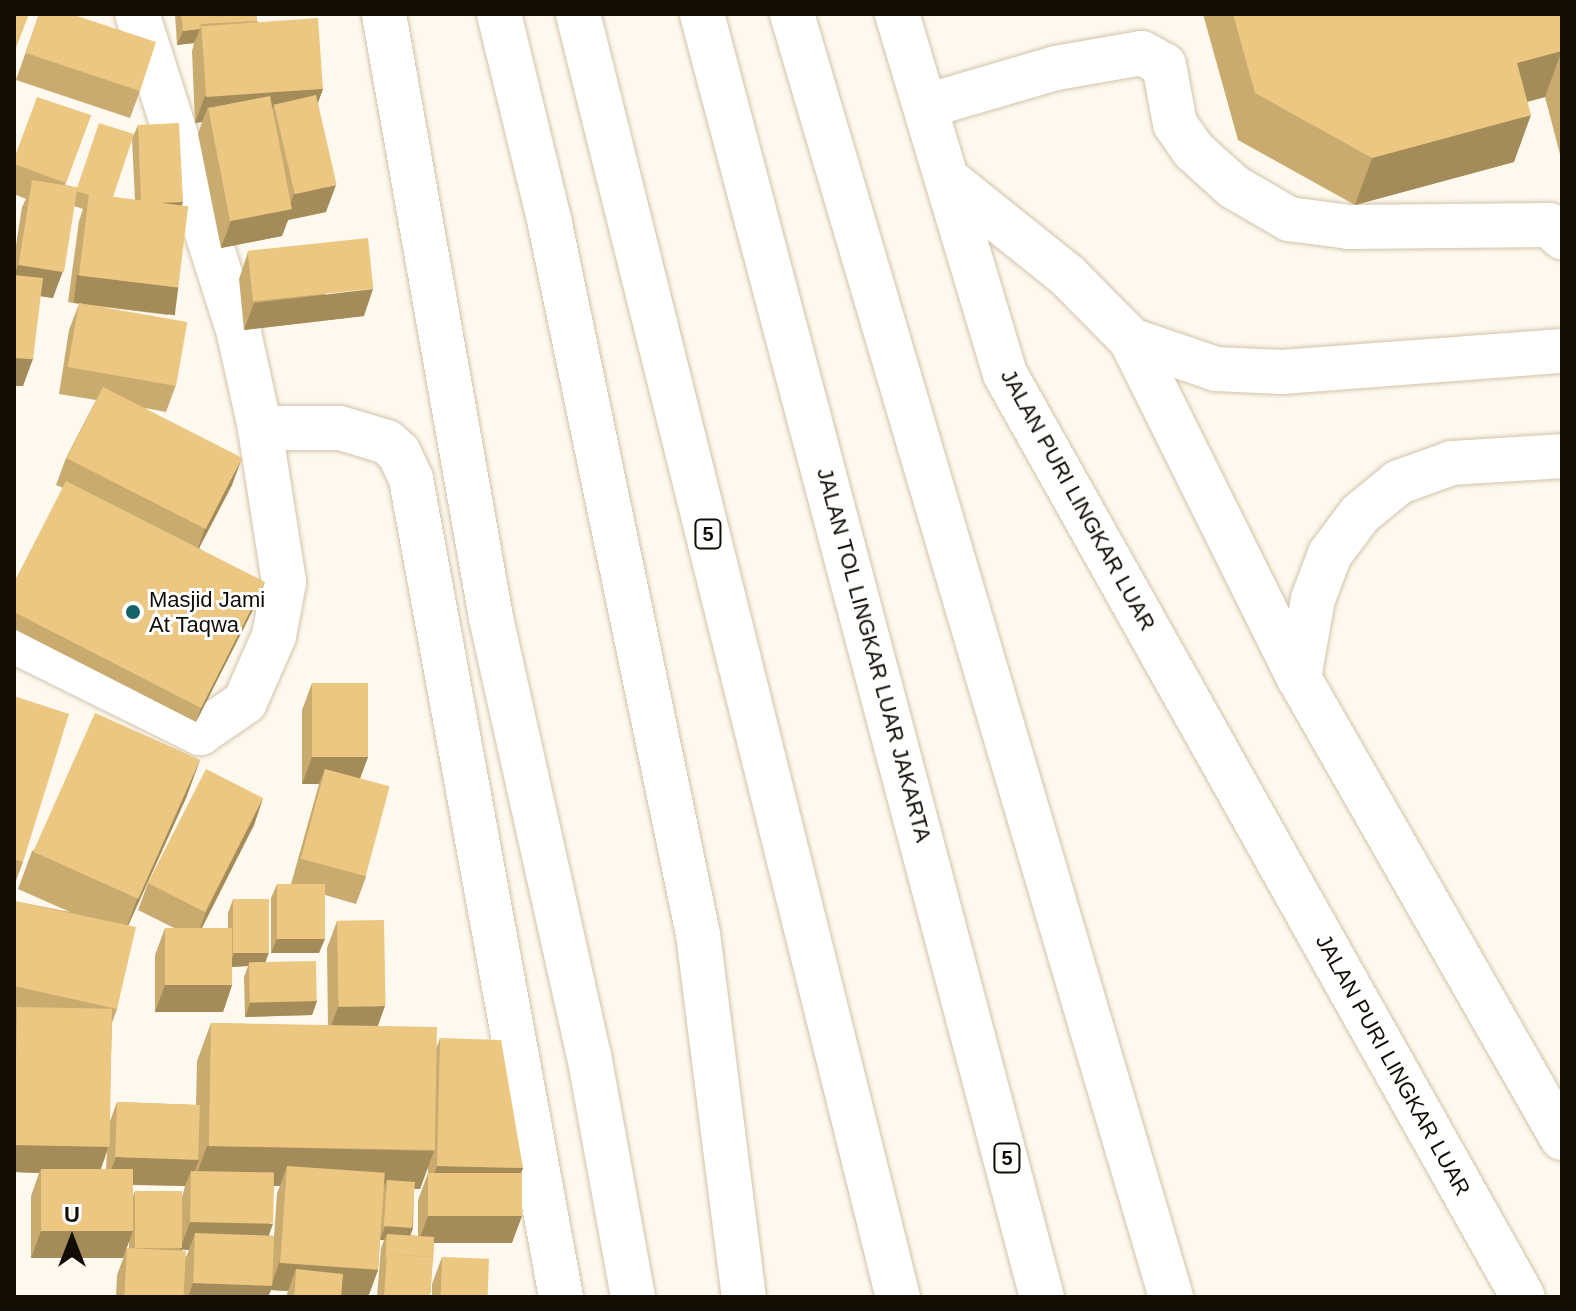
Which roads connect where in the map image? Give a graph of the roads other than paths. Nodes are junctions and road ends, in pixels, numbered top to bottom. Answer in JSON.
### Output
{"nodes":[{"id":1,"x":137,"y":14,"type":"edge"},
{"id":2,"x":384,"y":14,"type":"edge"},
{"id":3,"x":499,"y":14,"type":"edge"},
{"id":4,"x":578,"y":14,"type":"edge"},
{"id":5,"x":702,"y":14,"type":"edge"},
{"id":6,"x":792,"y":14,"type":"edge"},
{"id":7,"x":897,"y":14,"type":"edge"},
{"id":8,"x":926,"y":106,"type":"junction"},
{"id":9,"x":952,"y":183,"type":"junction"},
{"id":10,"x":1562,"y":237,"type":"edge"},
{"id":11,"x":1131,"y":340,"type":"junction"},
{"id":12,"x":1562,"y":351,"type":"edge"},
{"id":13,"x":260,"y":428,"type":"junction"},
{"id":14,"x":1562,"y":456,"type":"edge"},
{"id":15,"x":14,"y":641,"type":"edge"},
{"id":16,"x":1299,"y":678,"type":"junction"},
{"id":17,"x":1562,"y":1138,"type":"edge"},
{"id":18,"x":561,"y":1297,"type":"edge"},
{"id":19,"x":633,"y":1297,"type":"edge"},
{"id":20,"x":744,"y":1297,"type":"edge"},
{"id":21,"x":898,"y":1297,"type":"edge"},
{"id":22,"x":1042,"y":1297,"type":"edge"},
{"id":23,"x":1171,"y":1297,"type":"edge"},
{"id":24,"x":1523,"y":1297,"type":"edge"}],
"edges":[{"from":1,"to":13,"type":"main road"},
{"from":2,"to":19,"type":"main road"},
{"from":3,"to":20,"type":"main road"},
{"from":4,"to":21,"type":"main road","number":"5"},
{"from":5,"to":22,"type":"main road","name":"JALAN TOL LINGKAR LUAR JAKARTA","number":"5"},
{"from":6,"to":23,"type":"main road"},
{"from":7,"to":8,"type":"main road","name":"JALAN PURI LINGKAR LUAR"},
{"from":8,"to":9,"type":"main road","name":"JALAN PURI LINGKAR LUAR"},
{"from":8,"to":10,"type":"main road"},
{"from":9,"to":11,"type":"main road"},
{"from":9,"to":24,"type":"main road","name":"JALAN PURI LINGKAR LUAR"},
{"from":11,"to":12,"type":"main road"},
{"from":11,"to":16,"type":"main road"},
{"from":13,"to":15,"type":"main road"},
{"from":13,"to":18,"type":"main road"},
{"from":14,"to":16,"type":"main road"},
{"from":16,"to":17,"type":"main road"}]}
